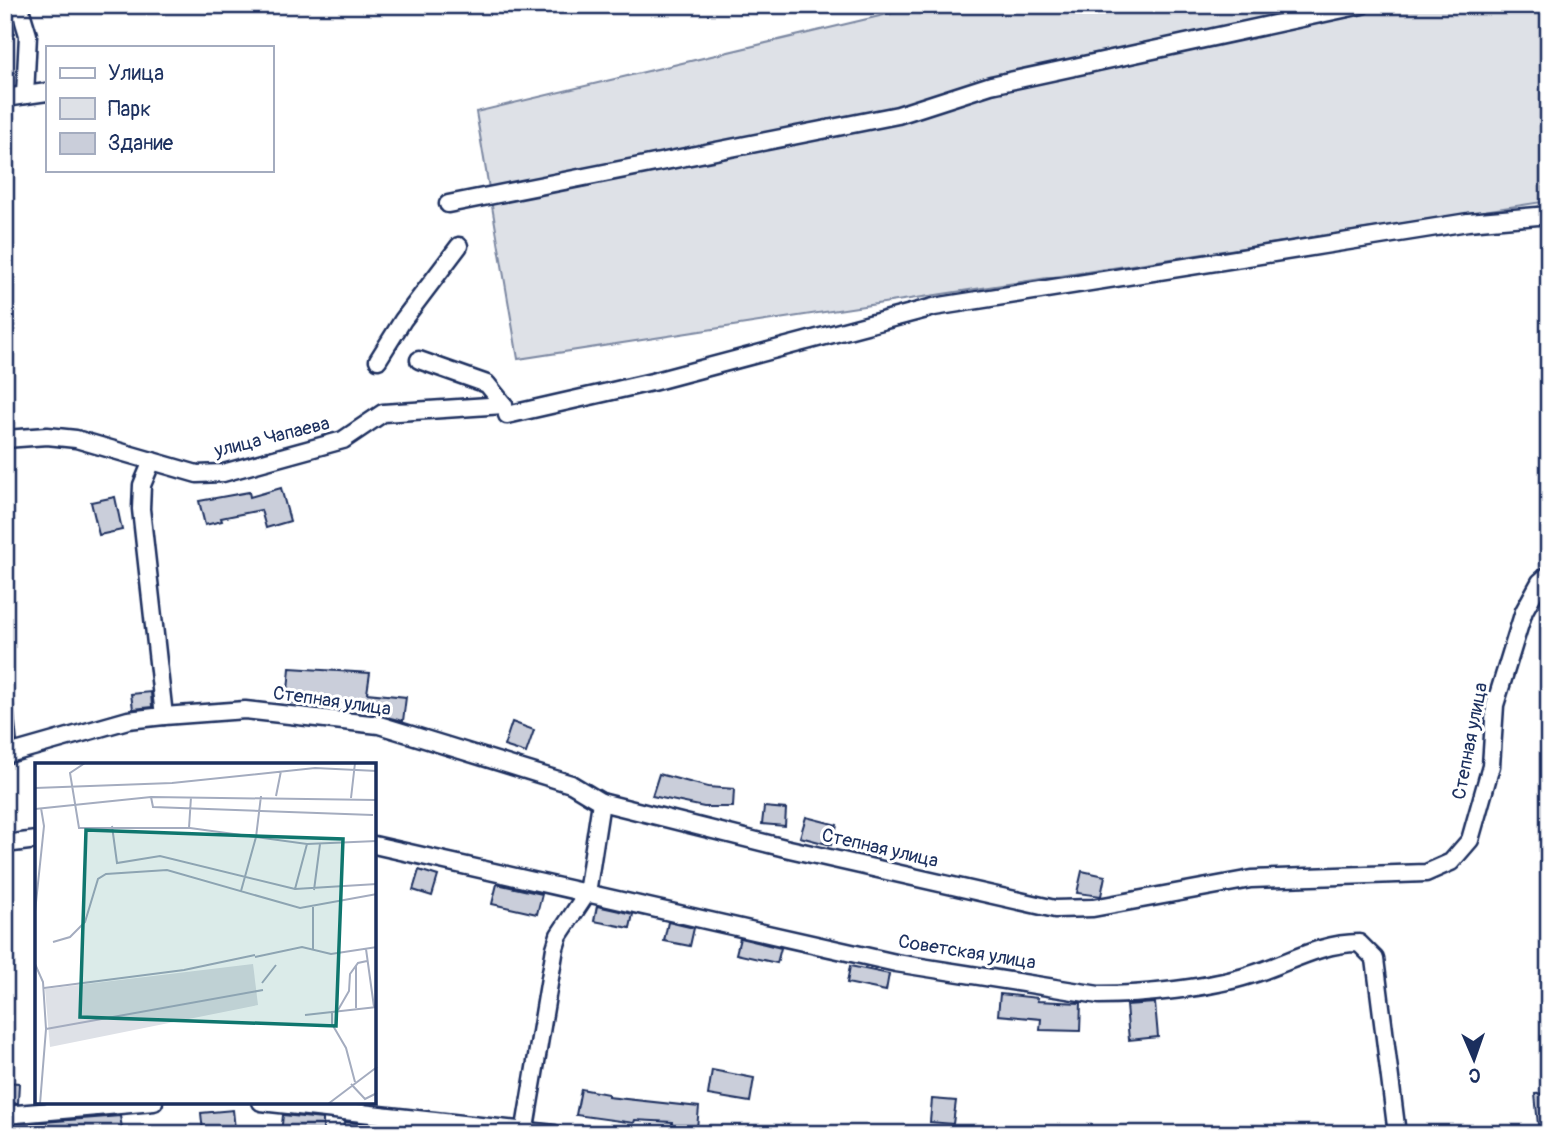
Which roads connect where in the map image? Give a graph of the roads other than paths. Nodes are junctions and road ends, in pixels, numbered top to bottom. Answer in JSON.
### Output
{"nodes":[{"id":1,"x":19,"y":5,"type":"edge"},
{"id":2,"x":1362,"y":5,"type":"edge"},
{"id":3,"x":46,"y":92,"type":"edge"},
{"id":4,"x":25,"y":95,"type":"junction"},
{"id":5,"x":5,"y":98,"type":"edge"},
{"id":6,"x":448,"y":204,"type":"dead end"},
{"id":7,"x":1549,"y":215,"type":"edge"},
{"id":8,"x":459,"y":246,"type":"dead end"},
{"id":9,"x":378,"y":360,"type":"dead end"},
{"id":10,"x":419,"y":360,"type":"dead end"},
{"id":11,"x":505,"y":410,"type":"junction"},
{"id":12,"x":5,"y":439,"type":"edge"},
{"id":13,"x":152,"y":461,"type":"junction"},
{"id":14,"x":1549,"y":574,"type":"edge"},
{"id":15,"x":164,"y":716,"type":"junction"},
{"id":16,"x":5,"y":755,"type":"edge"},
{"id":17,"x":601,"y":802,"type":"junction"},
{"id":18,"x":35,"y":840,"type":"edge"},
{"id":19,"x":5,"y":844,"type":"edge"},
{"id":20,"x":376,"y":845,"type":"edge"},
{"id":21,"x":587,"y":893,"type":"junction"},
{"id":22,"x":123,"y":1104,"type":"edge"},
{"id":23,"x":279,"y":1104,"type":"edge"},
{"id":24,"x":5,"y":1115,"type":"edge"},
{"id":25,"x":524,"y":1132,"type":"edge"},
{"id":26,"x":555,"y":1134,"type":"edge"},
{"id":27,"x":1397,"y":1134,"type":"edge"}],
"edges":[{"from":1,"to":4,"type":"street"},
{"from":2,"to":6,"type":"street"},
{"from":3,"to":4,"type":"street"},
{"from":4,"to":5,"type":"street"},
{"from":7,"to":11,"type":"street","name":"улица Чапаева"},
{"from":8,"to":9,"type":"street"},
{"from":10,"to":11,"type":"street"},
{"from":11,"to":13,"type":"street","name":"улица Чапаева"},
{"from":12,"to":13,"type":"street","name":"улица Чапаева"},
{"from":13,"to":15,"type":"street"},
{"from":14,"to":17,"type":"street","name":"Степная улица"},
{"from":15,"to":16,"type":"street","name":"Степная улица"},
{"from":15,"to":17,"type":"street","name":"Степная улица"},
{"from":17,"to":21,"type":"street"},
{"from":18,"to":19,"type":"street"},
{"from":20,"to":21,"type":"street","name":"Советская улица"},
{"from":21,"to":25,"type":"street"},
{"from":21,"to":27,"type":"street","name":"Советская улица"},
{"from":22,"to":24,"type":"street"},
{"from":23,"to":25,"type":"street"},
{"from":25,"to":26,"type":"street"}]}
